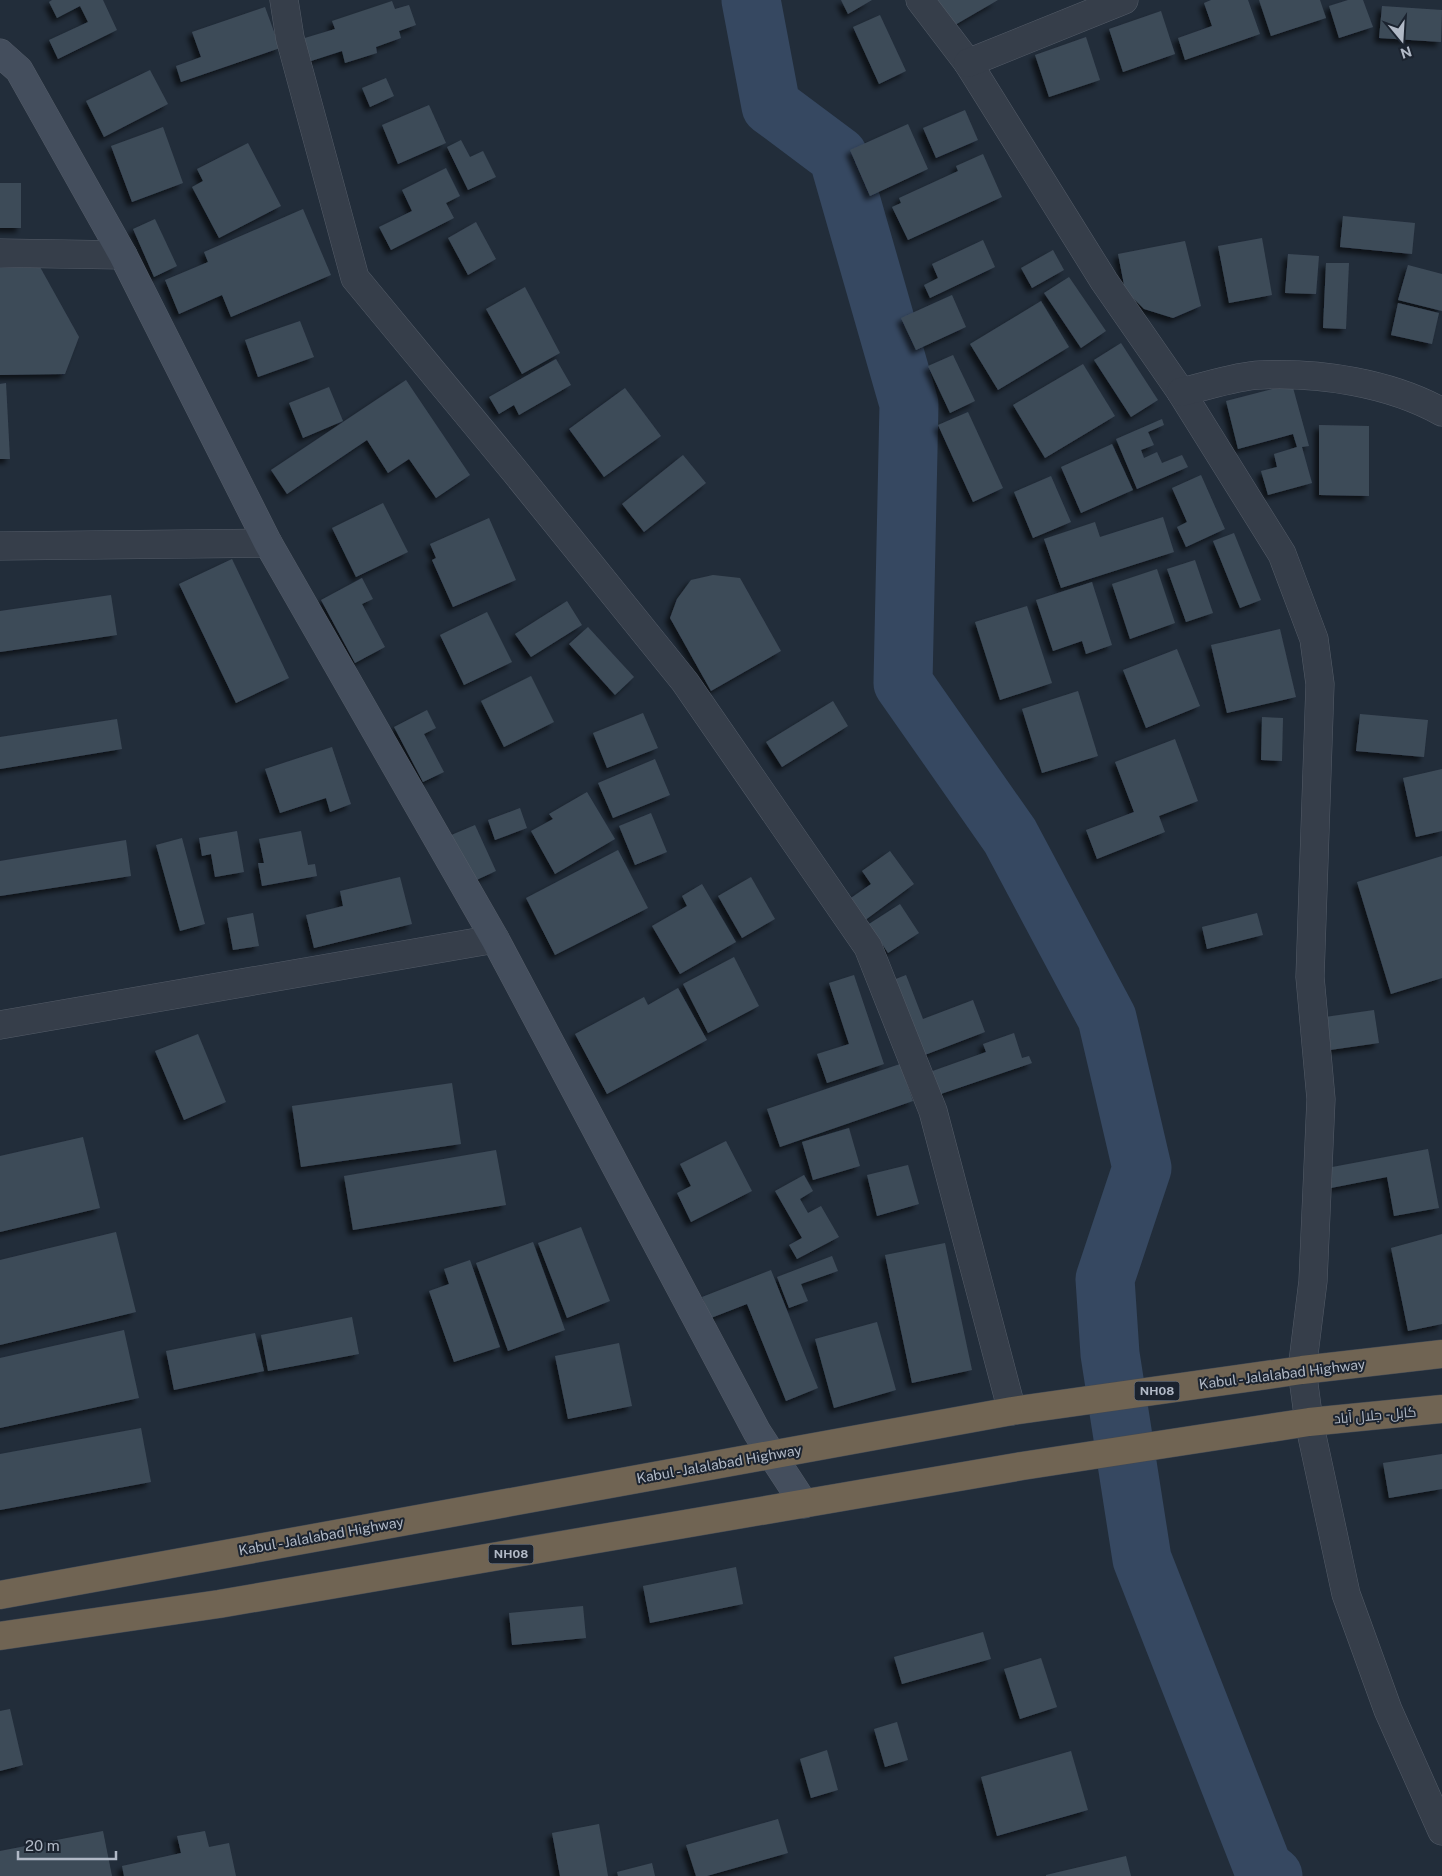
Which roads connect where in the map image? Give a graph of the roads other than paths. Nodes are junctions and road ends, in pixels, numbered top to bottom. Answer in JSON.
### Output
{"nodes":[{"id":1,"x":284,"y":0,"type":"edge"},
{"id":2,"x":920,"y":0,"type":"edge"},
{"id":3,"x":1124,"y":0,"type":"edge"},
{"id":4,"x":0,"y":53,"type":"edge"},
{"id":5,"x":968,"y":63,"type":"junction"},
{"id":6,"x":0,"y":253,"type":"edge"},
{"id":7,"x":124,"y":255,"type":"junction"},
{"id":8,"x":1181,"y":392,"type":"junction"},
{"id":9,"x":1442,"y":412,"type":"edge"},
{"id":10,"x":268,"y":543,"type":"junction"},
{"id":11,"x":0,"y":546,"type":"edge"},
{"id":12,"x":495,"y":939,"type":"junction"},
{"id":13,"x":0,"y":1025,"type":"edge"},
{"id":14,"x":1442,"y":1354,"type":"edge"},
{"id":15,"x":1302,"y":1370,"type":"junction"},
{"id":16,"x":1442,"y":1409,"type":"edge"},
{"id":17,"x":1012,"y":1411,"type":"junction"},
{"id":18,"x":1309,"y":1422,"type":"junction"},
{"id":19,"x":772,"y":1454,"type":"junction"},
{"id":20,"x":804,"y":1504,"type":"junction"},
{"id":21,"x":0,"y":1595,"type":"edge"},
{"id":22,"x":0,"y":1636,"type":"edge"},
{"id":23,"x":1442,"y":1831,"type":"edge"}],
"edges":[{"from":1,"to":17,"type":"street"},
{"from":2,"to":5,"type":"street"},
{"from":3,"to":5,"type":"street"},
{"from":4,"to":7,"type":"main road"},
{"from":5,"to":8,"type":"street"},
{"from":6,"to":7,"type":"street"},
{"from":7,"to":10,"type":"main road"},
{"from":8,"to":9,"type":"street"},
{"from":8,"to":15,"type":"street"},
{"from":10,"to":11,"type":"street"},
{"from":10,"to":12,"type":"main road"},
{"from":12,"to":13,"type":"street"},
{"from":12,"to":19,"type":"main road"},
{"from":14,"to":15,"type":"highway","name":"Kabul - Jalalabad Highway","number":"NH08"},
{"from":15,"to":17,"type":"highway","name":"Kabul - Jalalabad Highway","number":"NH08"},
{"from":15,"to":18,"type":"street"},
{"from":16,"to":18,"type":"highway","name":"کابل - جلال آباد","number":"NH08"},
{"from":17,"to":19,"type":"highway","name":"Kabul - Jalalabad Highway","number":"NH08"},
{"from":18,"to":20,"type":"highway","number":"NH08"},
{"from":18,"to":23,"type":"street"},
{"from":19,"to":20,"type":"main road"},
{"from":19,"to":21,"type":"highway","name":"Kabul - Jalalabad Highway","number":"NH08"},
{"from":20,"to":22,"type":"highway","number":"NH08"}]}
